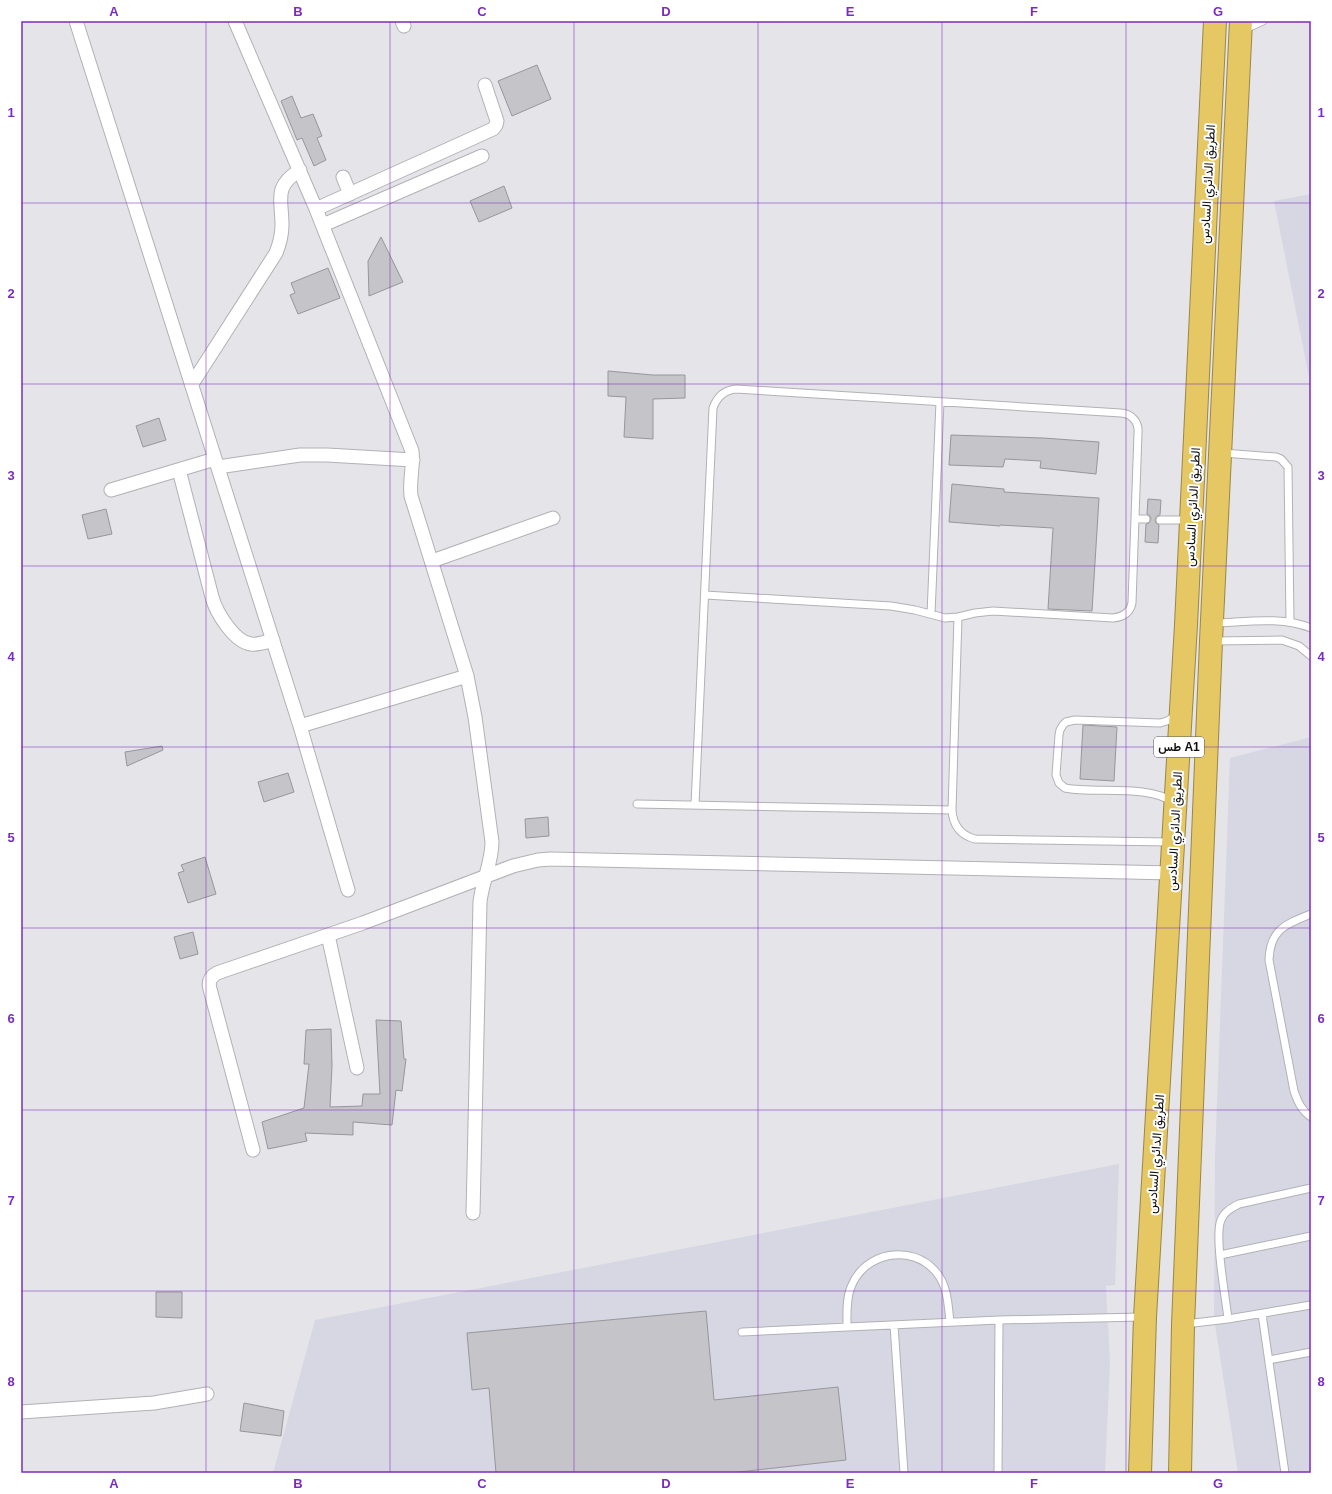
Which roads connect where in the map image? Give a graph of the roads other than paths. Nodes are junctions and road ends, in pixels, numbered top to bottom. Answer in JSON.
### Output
{"nodes":[{"id":1,"x":76,"y":21,"type":"edge"},
{"id":2,"x":236,"y":21,"type":"edge"},
{"id":3,"x":1215,"y":21,"type":"edge"},
{"id":4,"x":1263,"y":21,"type":"edge"},
{"id":5,"x":1241,"y":26,"type":"edge"},
{"id":6,"x":485,"y":85,"type":"dead end"},
{"id":7,"x":482,"y":156,"type":"dead end"},
{"id":8,"x":300,"y":170,"type":"junction"},
{"id":9,"x":343,"y":177,"type":"dead end"},
{"id":10,"x":350,"y":194,"type":"junction"},
{"id":11,"x":316,"y":209,"type":"junction"},
{"id":12,"x":323,"y":225,"type":"junction"},
{"id":13,"x":192,"y":384,"type":"junction"},
{"id":14,"x":940,"y":402,"type":"junction"},
{"id":15,"x":1219,"y":452,"type":"junction"},
{"id":16,"x":413,"y":460,"type":"junction"},
{"id":17,"x":217,"y":463,"type":"junction"},
{"id":18,"x":179,"y":470,"type":"junction"},
{"id":19,"x":111,"y":490,"type":"dead end"},
{"id":20,"x":552,"y":518,"type":"dead end"},
{"id":21,"x":1135,"y":519,"type":"junction"},
{"id":22,"x":1146,"y":519,"type":"dead end"},
{"id":23,"x":1160,"y":520,"type":"dead end"},
{"id":24,"x":1191,"y":520,"type":"junction"},
{"id":25,"x":432,"y":561,"type":"junction"},
{"id":26,"x":705,"y":595,"type":"junction"},
{"id":27,"x":931,"y":614,"type":"junction"},
{"id":28,"x":958,"y":618,"type":"junction"},
{"id":29,"x":1290,"y":622,"type":"junction"},
{"id":30,"x":1311,"y":628,"type":"edge"},
{"id":31,"x":1211,"y":632,"type":"junction"},
{"id":32,"x":1186,"y":633,"type":"junction"},
{"id":33,"x":273,"y":640,"type":"junction"},
{"id":34,"x":1311,"y":656,"type":"edge"},
{"id":35,"x":467,"y":676,"type":"junction"},
{"id":36,"x":1181,"y":711,"type":"junction"},
{"id":37,"x":300,"y":726,"type":"junction"},
{"id":38,"x":637,"y":804,"type":"dead end"},
{"id":39,"x":695,"y":805,"type":"junction"},
{"id":40,"x":1176,"y":806,"type":"junction"},
{"id":41,"x":952,"y":810,"type":"junction"},
{"id":42,"x":1174,"y":842,"type":"junction"},
{"id":43,"x":1172,"y":873,"type":"junction"},
{"id":44,"x":485,"y":876,"type":"junction"},
{"id":45,"x":348,"y":890,"type":"dead end"},
{"id":46,"x":1311,"y":914,"type":"edge"},
{"id":47,"x":328,"y":936,"type":"junction"},
{"id":48,"x":357,"y":1068,"type":"dead end"},
{"id":49,"x":1311,"y":1117,"type":"edge"},
{"id":50,"x":253,"y":1150,"type":"dead end"},
{"id":51,"x":1311,"y":1188,"type":"edge"},
{"id":52,"x":473,"y":1213,"type":"dead end"},
{"id":53,"x":1311,"y":1236,"type":"edge"},
{"id":54,"x":1220,"y":1255,"type":"junction"},
{"id":55,"x":1311,"y":1305,"type":"edge"},
{"id":56,"x":1262,"y":1314,"type":"junction"},
{"id":57,"x":1145,"y":1317,"type":"junction"},
{"id":58,"x":1228,"y":1319,"type":"junction"},
{"id":59,"x":999,"y":1320,"type":"junction"},
{"id":60,"x":950,"y":1322,"type":"junction"},
{"id":61,"x":894,"y":1324,"type":"junction"},
{"id":62,"x":1183,"y":1325,"type":"junction"},
{"id":63,"x":847,"y":1326,"type":"junction"},
{"id":64,"x":742,"y":1332,"type":"dead end"},
{"id":65,"x":1311,"y":1352,"type":"edge"},
{"id":66,"x":1269,"y":1360,"type":"junction"},
{"id":67,"x":207,"y":1394,"type":"dead end"},
{"id":68,"x":21,"y":1412,"type":"edge"},
{"id":69,"x":904,"y":1473,"type":"edge"},
{"id":70,"x":998,"y":1473,"type":"edge"},
{"id":71,"x":1140,"y":1473,"type":"edge"},
{"id":72,"x":1180,"y":1473,"type":"edge"},
{"id":73,"x":1285,"y":1473,"type":"edge"}],
"edges":[{"from":1,"to":13,"type":"street"},
{"from":2,"to":8,"type":"street"},
{"from":3,"to":24,"type":"highway","name":"الطريق الدائري السادس","number":"طس A1"},
{"from":4,"to":5,"type":"lane"},
{"from":5,"to":15,"type":"highway","name":"الطريق الدائري السادس","number":"طس A1"},
{"from":6,"to":10,"type":"street"},
{"from":7,"to":12,"type":"street"},
{"from":8,"to":11,"type":"street"},
{"from":8,"to":13,"type":"street"},
{"from":9,"to":10,"type":"street"},
{"from":10,"to":11,"type":"street"},
{"from":11,"to":12,"type":"street"},
{"from":12,"to":16,"type":"street"},
{"from":13,"to":17,"type":"street"},
{"from":14,"to":21,"type":"lane"},
{"from":14,"to":26,"type":"lane"},
{"from":14,"to":27,"type":"lane"},
{"from":15,"to":29,"type":"lane"},
{"from":15,"to":31,"type":"highway","name":"الطريق الدائري السادس","number":"طس A1"},
{"from":16,"to":17,"type":"street"},
{"from":16,"to":25,"type":"street"},
{"from":17,"to":18,"type":"street"},
{"from":17,"to":33,"type":"street"},
{"from":18,"to":19,"type":"street"},
{"from":18,"to":33,"type":"street"},
{"from":20,"to":25,"type":"street"},
{"from":21,"to":22,"type":"lane"},
{"from":21,"to":28,"type":"lane"},
{"from":23,"to":24,"type":"lane"},
{"from":24,"to":32,"type":"highway","name":"الطريق الدائري السادس","number":"طس A1"},
{"from":25,"to":35,"type":"street"},
{"from":26,"to":27,"type":"lane"},
{"from":26,"to":39,"type":"lane"},
{"from":27,"to":28,"type":"lane"},
{"from":28,"to":41,"type":"lane"},
{"from":29,"to":30,"type":"lane"},
{"from":29,"to":31,"type":"lane"},
{"from":31,"to":32,"type":"highway"},
{"from":31,"to":34,"type":"lane"},
{"from":31,"to":62,"type":"highway","name":"الطريق الدائري السادس","number":"طس A1"},
{"from":32,"to":36,"type":"highway","name":"الطريق الدائري السادس","number":"طس A1"},
{"from":33,"to":37,"type":"street"},
{"from":35,"to":37,"type":"street"},
{"from":35,"to":44,"type":"street"},
{"from":36,"to":40,"type":"highway","name":"الطريق الدائري السادس","number":"طس A1"},
{"from":36,"to":40,"type":"lane"},
{"from":37,"to":45,"type":"street"},
{"from":38,"to":39,"type":"lane"},
{"from":39,"to":41,"type":"lane"},
{"from":40,"to":42,"type":"highway","name":"الطريق الدائري السادس","number":"طس A1"},
{"from":41,"to":42,"type":"lane"},
{"from":42,"to":43,"type":"highway","name":"الطريق الدائري السادس","number":"طس A1"},
{"from":43,"to":44,"type":"street"},
{"from":43,"to":57,"type":"highway","name":"الطريق الدائري السادس","number":"طس A1"},
{"from":44,"to":47,"type":"street"},
{"from":44,"to":52,"type":"street"},
{"from":46,"to":49,"type":"lane"},
{"from":47,"to":48,"type":"street"},
{"from":47,"to":50,"type":"street"},
{"from":51,"to":54,"type":"lane"},
{"from":53,"to":54,"type":"lane"},
{"from":54,"to":58,"type":"lane"},
{"from":55,"to":56,"type":"lane"},
{"from":56,"to":58,"type":"lane"},
{"from":56,"to":66,"type":"lane"},
{"from":57,"to":59,"type":"lane"},
{"from":57,"to":71,"type":"highway","name":"الطريق الدائري السادس","number":"طس A1"},
{"from":58,"to":62,"type":"lane"},
{"from":59,"to":60,"type":"lane"},
{"from":59,"to":70,"type":"lane"},
{"from":60,"to":61,"type":"lane"},
{"from":60,"to":63,"type":"lane"},
{"from":61,"to":63,"type":"lane"},
{"from":61,"to":69,"type":"lane"},
{"from":62,"to":72,"type":"highway","name":"الطريق الدائري السادس","number":"طس A1"},
{"from":63,"to":64,"type":"lane"},
{"from":65,"to":66,"type":"lane"},
{"from":66,"to":73,"type":"lane"},
{"from":67,"to":68,"type":"street"}]}
